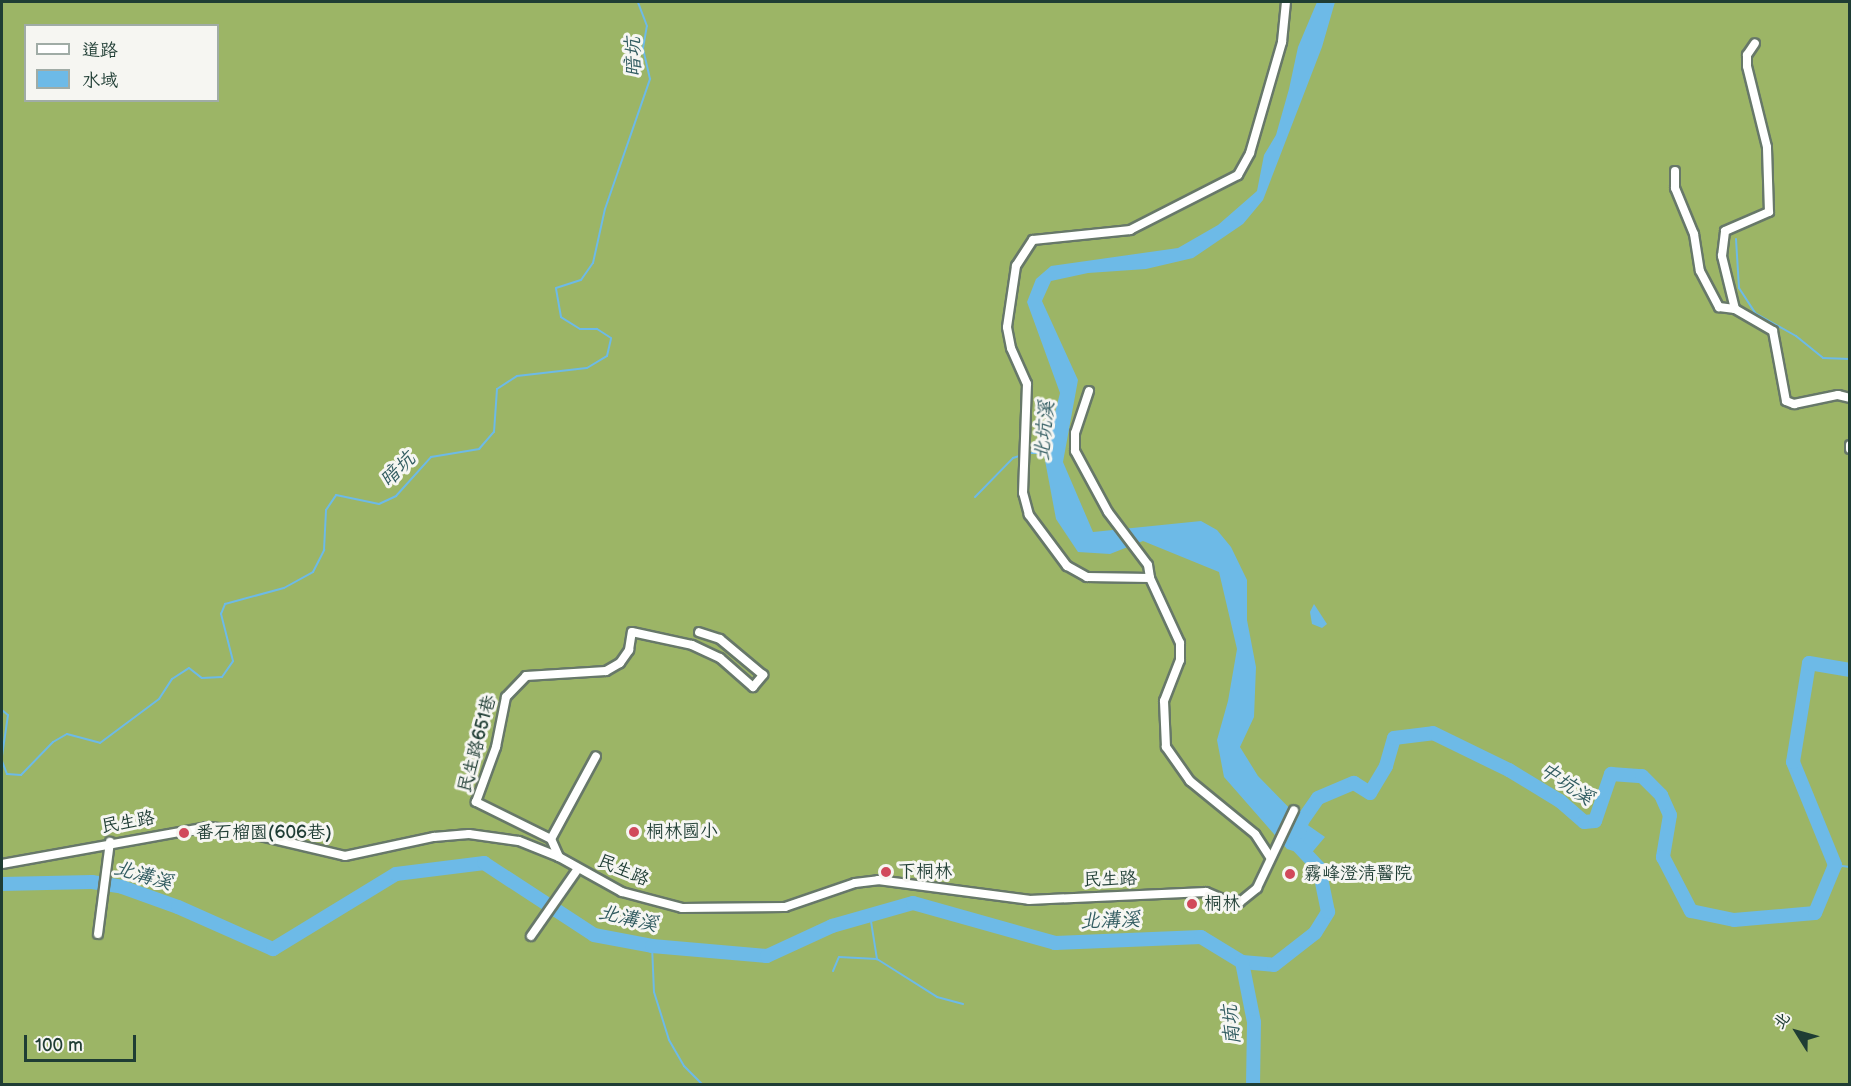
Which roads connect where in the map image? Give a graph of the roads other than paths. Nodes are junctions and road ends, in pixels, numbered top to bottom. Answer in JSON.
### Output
{"nodes":[{"id":1,"x":1286,"y":2,"type":"edge"},
{"id":2,"x":1755,"y":43,"type":"dead end"},
{"id":3,"x":1676,"y":171,"type":"dead end"},
{"id":4,"x":1735,"y":309,"type":"junction"},
{"id":5,"x":1089,"y":391,"type":"dead end"},
{"id":6,"x":1850,"y":398,"type":"edge"},
{"id":7,"x":1150,"y":578,"type":"junction"},
{"id":8,"x":699,"y":632,"type":"dead end"},
{"id":9,"x":596,"y":756,"type":"dead end"},
{"id":10,"x":1294,"y":810,"type":"dead end"},
{"id":11,"x":551,"y":839,"type":"junction"},
{"id":12,"x":110,"y":842,"type":"junction"},
{"id":13,"x":559,"y":857,"type":"junction"},
{"id":14,"x":1270,"y":858,"type":"junction"},
{"id":15,"x":2,"y":864,"type":"edge"},
{"id":16,"x":578,"y":870,"type":"junction"},
{"id":17,"x":100,"y":930,"type":"dead end"},
{"id":18,"x":533,"y":933,"type":"dead end"}],
"edges":[{"from":1,"to":7,"type":"street"},
{"from":2,"to":4,"type":"street"},
{"from":3,"to":4,"type":"street"},
{"from":4,"to":6,"type":"street"},
{"from":5,"to":7,"type":"street"},
{"from":7,"to":14,"type":"street"},
{"from":8,"to":11,"type":"street","name":"民生路651巷"},
{"from":9,"to":11,"type":"street"},
{"from":10,"to":14,"type":"street"},
{"from":11,"to":13,"type":"street"},
{"from":12,"to":13,"type":"street","name":"民生路"},
{"from":12,"to":15,"type":"street","name":"民生路"},
{"from":12,"to":17,"type":"street"},
{"from":13,"to":16,"type":"street","name":"民生路"},
{"from":14,"to":16,"type":"street","name":"民生路"},
{"from":16,"to":18,"type":"street"}]}
